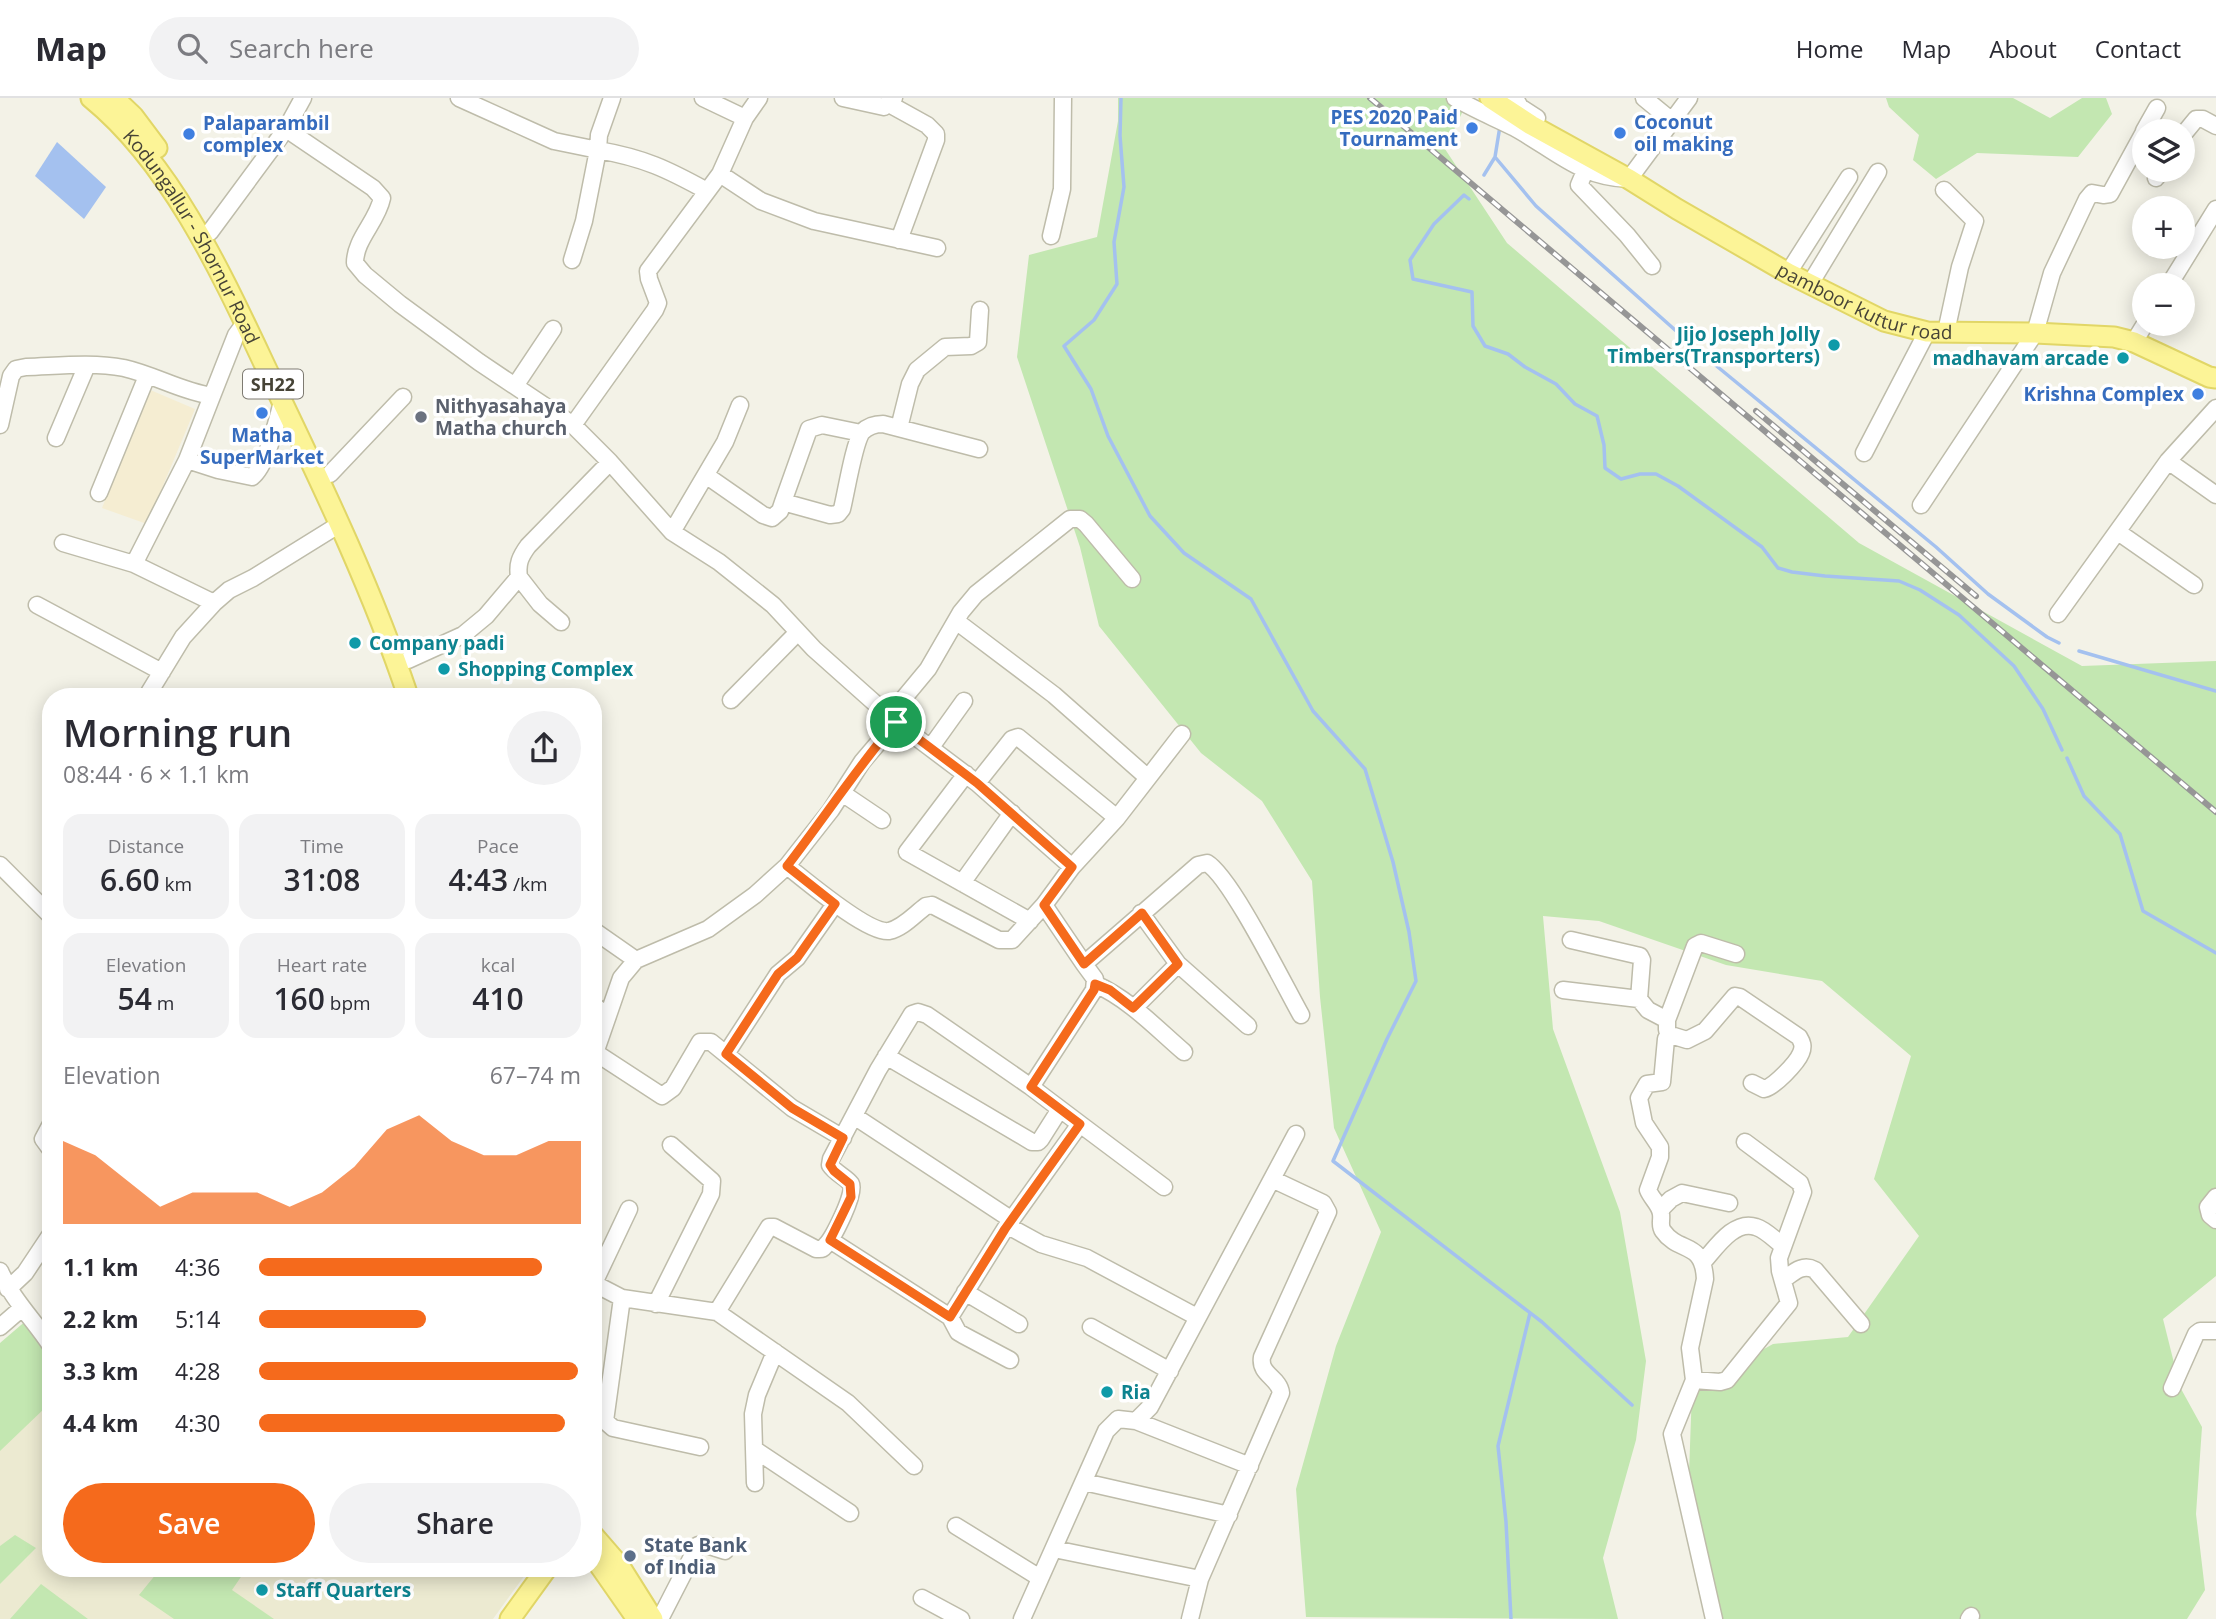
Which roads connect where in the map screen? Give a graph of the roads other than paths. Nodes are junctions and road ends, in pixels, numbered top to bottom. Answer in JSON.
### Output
{"nodes":[{"id":1,"x":91,"y":98,"type":"edge"},
{"id":2,"x":114,"y":98,"type":"edge"},
{"id":3,"x":303,"y":98,"type":"edge"},
{"id":4,"x":459,"y":98,"type":"edge"},
{"id":5,"x":612,"y":98,"type":"edge"},
{"id":6,"x":703,"y":98,"type":"edge"},
{"id":7,"x":759,"y":98,"type":"edge"},
{"id":8,"x":843,"y":98,"type":"edge"},
{"id":9,"x":1063,"y":98,"type":"edge"},
{"id":10,"x":1455,"y":98,"type":"edge"},
{"id":11,"x":1515,"y":98,"type":"edge"},
{"id":12,"x":1644,"y":98,"type":"edge"},
{"id":13,"x":1689,"y":98,"type":"edge"},
{"id":14,"x":892,"y":101,"type":"edge"},
{"id":15,"x":1487,"y":106,"type":"edge"},
{"id":16,"x":2157,"y":108,"type":"dead end"},
{"id":17,"x":745,"y":118,"type":"junction"},
{"id":18,"x":2151,"y":119,"type":"edge"},
{"id":19,"x":2195,"y":120,"type":"edge"},
{"id":20,"x":1672,"y":121,"type":"junction"},
{"id":21,"x":2216,"y":126,"type":"edge"},
{"id":22,"x":286,"y":129,"type":"junction"},
{"id":23,"x":598,"y":150,"type":"junction"},
{"id":24,"x":2132,"y":154,"type":"edge"},
{"id":25,"x":1585,"y":171,"type":"junction"},
{"id":26,"x":1878,"y":172,"type":"dead end"},
{"id":27,"x":720,"y":174,"type":"junction"},
{"id":28,"x":1631,"y":175,"type":"junction"},
{"id":29,"x":1849,"y":177,"type":"dead end"},
{"id":30,"x":1944,"y":190,"type":"dead end"},
{"id":31,"x":707,"y":191,"type":"junction"},
{"id":32,"x":2216,"y":209,"type":"edge"},
{"id":33,"x":210,"y":232,"type":"junction"},
{"id":34,"x":1051,"y":236,"type":"dead end"},
{"id":35,"x":899,"y":240,"type":"junction"},
{"id":36,"x":937,"y":248,"type":"dead end"},
{"id":37,"x":572,"y":260,"type":"dead end"},
{"id":38,"x":1651,"y":266,"type":"dead end"},
{"id":39,"x":1788,"y":272,"type":"junction"},
{"id":40,"x":2176,"y":273,"type":"edge"},
{"id":41,"x":1810,"y":284,"type":"junction"},
{"id":42,"x":980,"y":310,"type":"dead end"},
{"id":43,"x":244,"y":324,"type":"junction"},
{"id":44,"x":553,"y":330,"type":"dead end"},
{"id":45,"x":1936,"y":332,"type":"junction"},
{"id":46,"x":2035,"y":333,"type":"junction"},
{"id":47,"x":2138,"y":336,"type":"edge"},
{"id":48,"x":2134,"y":342,"type":"junction"},
{"id":49,"x":87,"y":365,"type":"junction"},
{"id":50,"x":146,"y":376,"type":"junction"},
{"id":51,"x":2216,"y":378,"type":"edge"},
{"id":52,"x":515,"y":386,"type":"junction"},
{"id":53,"x":3,"y":396,"type":"edge"},
{"id":54,"x":212,"y":396,"type":"junction"},
{"id":55,"x":403,"y":397,"type":"dead end"},
{"id":56,"x":282,"y":402,"type":"junction"},
{"id":57,"x":740,"y":405,"type":"dead end"},
{"id":58,"x":2216,"y":408,"type":"edge"},
{"id":59,"x":0,"y":425,"type":"edge"},
{"id":60,"x":573,"y":425,"type":"junction"},
{"id":61,"x":898,"y":428,"type":"junction"},
{"id":62,"x":861,"y":433,"type":"junction"},
{"id":63,"x":56,"y":438,"type":"dead end"},
{"id":64,"x":979,"y":449,"type":"dead end"},
{"id":65,"x":1864,"y":453,"type":"dead end"},
{"id":66,"x":187,"y":460,"type":"junction"},
{"id":67,"x":2168,"y":461,"type":"junction"},
{"id":68,"x":610,"y":462,"type":"junction"},
{"id":69,"x":330,"y":474,"type":"junction"},
{"id":70,"x":707,"y":476,"type":"junction"},
{"id":71,"x":99,"y":492,"type":"dead end"},
{"id":72,"x":2216,"y":495,"type":"edge"},
{"id":73,"x":783,"y":502,"type":"junction"},
{"id":74,"x":1921,"y":505,"type":"dead end"},
{"id":75,"x":340,"y":524,"type":"junction"},
{"id":76,"x":672,"y":532,"type":"junction"},
{"id":77,"x":2119,"y":532,"type":"junction"},
{"id":78,"x":63,"y":543,"type":"dead end"},
{"id":79,"x":134,"y":564,"type":"junction"},
{"id":80,"x":519,"y":577,"type":"junction"},
{"id":81,"x":1132,"y":579,"type":"dead end"},
{"id":82,"x":2194,"y":584,"type":"dead end"},
{"id":83,"x":214,"y":603,"type":"junction"},
{"id":84,"x":37,"y":605,"type":"dead end"},
{"id":85,"x":2058,"y":614,"type":"dead end"},
{"id":86,"x":956,"y":621,"type":"junction"},
{"id":87,"x":561,"y":622,"type":"dead end"},
{"id":88,"x":798,"y":632,"type":"junction"},
{"id":89,"x":408,"y":660,"type":"junction"},
{"id":90,"x":162,"y":672,"type":"junction"},
{"id":91,"x":152,"y":688,"type":"edge"},
{"id":92,"x":405,"y":688,"type":"edge"},
{"id":93,"x":417,"y":688,"type":"edge"},
{"id":94,"x":731,"y":700,"type":"dead end"},
{"id":95,"x":964,"y":701,"type":"dead end"},
{"id":96,"x":893,"y":719,"type":"junction"},
{"id":97,"x":1182,"y":734,"type":"dead end"},
{"id":98,"x":931,"y":747,"type":"junction"},
{"id":99,"x":971,"y":778,"type":"junction"},
{"id":100,"x":1147,"y":778,"type":"junction"},
{"id":101,"x":842,"y":793,"type":"junction"},
{"id":102,"x":1012,"y":813,"type":"junction"},
{"id":103,"x":1117,"y":818,"type":"junction"},
{"id":104,"x":882,"y":820,"type":"dead end"},
{"id":105,"x":0,"y":865,"type":"edge"},
{"id":106,"x":787,"y":866,"type":"junction"},
{"id":107,"x":1072,"y":867,"type":"junction"},
{"id":108,"x":962,"y":883,"type":"junction"},
{"id":109,"x":835,"y":904,"type":"junction"},
{"id":110,"x":1044,"y":905,"type":"junction"},
{"id":111,"x":42,"y":907,"type":"edge"},
{"id":112,"x":1142,"y":913,"type":"junction"},
{"id":113,"x":1030,"y":921,"type":"junction"},
{"id":114,"x":602,"y":936,"type":"edge"},
{"id":115,"x":1571,"y":940,"type":"dead end"},
{"id":116,"x":1736,"y":954,"type":"dead end"},
{"id":117,"x":636,"y":960,"type":"junction"},
{"id":118,"x":1084,"y":964,"type":"junction"},
{"id":119,"x":1178,"y":964,"type":"junction"},
{"id":120,"x":1095,"y":984,"type":"junction"},
{"id":121,"x":1563,"y":989,"type":"dead end"},
{"id":122,"x":1639,"y":999,"type":"junction"},
{"id":123,"x":1133,"y":1008,"type":"junction"},
{"id":124,"x":602,"y":1012,"type":"edge"},
{"id":125,"x":1301,"y":1015,"type":"dead end"},
{"id":126,"x":608,"y":1016,"type":"junction"},
{"id":127,"x":1667,"y":1020,"type":"junction"},
{"id":128,"x":1248,"y":1026,"type":"dead end"},
{"id":129,"x":602,"y":1032,"type":"edge"},
{"id":130,"x":1666,"y":1039,"type":"junction"},
{"id":131,"x":1184,"y":1052,"type":"dead end"},
{"id":132,"x":726,"y":1054,"type":"junction"},
{"id":133,"x":886,"y":1056,"type":"junction"},
{"id":134,"x":602,"y":1059,"type":"edge"},
{"id":135,"x":1752,"y":1083,"type":"dead end"},
{"id":136,"x":1031,"y":1087,"type":"junction"},
{"id":137,"x":1060,"y":1109,"type":"junction"},
{"id":138,"x":854,"y":1116,"type":"junction"},
{"id":139,"x":1080,"y":1124,"type":"junction"},
{"id":140,"x":1296,"y":1134,"type":"dead end"},
{"id":141,"x":843,"y":1138,"type":"junction"},
{"id":142,"x":1745,"y":1142,"type":"dead end"},
{"id":143,"x":671,"y":1145,"type":"dead end"},
{"id":144,"x":1272,"y":1179,"type":"junction"},
{"id":145,"x":1164,"y":1187,"type":"dead end"},
{"id":146,"x":2216,"y":1197,"type":"edge"},
{"id":147,"x":1729,"y":1203,"type":"dead end"},
{"id":148,"x":629,"y":1209,"type":"dead end"},
{"id":149,"x":1660,"y":1210,"type":"junction"},
{"id":150,"x":2216,"y":1220,"type":"edge"},
{"id":151,"x":1010,"y":1223,"type":"junction"},
{"id":152,"x":830,"y":1240,"type":"junction"},
{"id":153,"x":1783,"y":1246,"type":"junction"},
{"id":154,"x":42,"y":1248,"type":"edge"},
{"id":155,"x":1703,"y":1262,"type":"junction"},
{"id":156,"x":602,"y":1266,"type":"edge"},
{"id":157,"x":0,"y":1271,"type":"edge"},
{"id":158,"x":1783,"y":1280,"type":"junction"},
{"id":159,"x":602,"y":1287,"type":"edge"},
{"id":160,"x":8,"y":1289,"type":"junction"},
{"id":161,"x":965,"y":1292,"type":"junction"},
{"id":162,"x":622,"y":1298,"type":"junction"},
{"id":163,"x":656,"y":1304,"type":"junction"},
{"id":164,"x":22,"y":1308,"type":"junction"},
{"id":165,"x":718,"y":1312,"type":"junction"},
{"id":166,"x":950,"y":1317,"type":"junction"},
{"id":167,"x":1197,"y":1317,"type":"junction"},
{"id":168,"x":1019,"y":1324,"type":"dead end"},
{"id":169,"x":1861,"y":1324,"type":"dead end"},
{"id":170,"x":0,"y":1327,"type":"edge"},
{"id":171,"x":1091,"y":1327,"type":"dead end"},
{"id":172,"x":2216,"y":1331,"type":"edge"},
{"id":173,"x":42,"y":1332,"type":"edge"},
{"id":174,"x":775,"y":1352,"type":"junction"},
{"id":175,"x":1010,"y":1360,"type":"dead end"},
{"id":176,"x":1170,"y":1371,"type":"junction"},
{"id":177,"x":1694,"y":1380,"type":"junction"},
{"id":178,"x":2172,"y":1388,"type":"dead end"},
{"id":179,"x":1136,"y":1421,"type":"junction"},
{"id":180,"x":701,"y":1447,"type":"dead end"},
{"id":181,"x":754,"y":1449,"type":"junction"},
{"id":182,"x":914,"y":1466,"type":"dead end"},
{"id":183,"x":1250,"y":1466,"type":"junction"},
{"id":184,"x":1084,"y":1482,"type":"junction"},
{"id":185,"x":755,"y":1483,"type":"dead end"},
{"id":186,"x":850,"y":1513,"type":"dead end"},
{"id":187,"x":1229,"y":1515,"type":"junction"},
{"id":188,"x":956,"y":1526,"type":"dead end"},
{"id":189,"x":602,"y":1545,"type":"edge"},
{"id":190,"x":1054,"y":1549,"type":"junction"},
{"id":191,"x":725,"y":1551,"type":"dead end"},
{"id":192,"x":602,"y":1569,"type":"edge"},
{"id":193,"x":540,"y":1577,"type":"edge"},
{"id":194,"x":1041,"y":1578,"type":"junction"},
{"id":195,"x":1200,"y":1579,"type":"junction"},
{"id":196,"x":922,"y":1598,"type":"dead end"},
{"id":197,"x":510,"y":1619,"type":"edge"},
{"id":198,"x":637,"y":1619,"type":"edge"},
{"id":199,"x":653,"y":1619,"type":"edge"},
{"id":200,"x":660,"y":1619,"type":"edge"},
{"id":201,"x":961,"y":1619,"type":"edge"},
{"id":202,"x":1023,"y":1619,"type":"edge"},
{"id":203,"x":1190,"y":1619,"type":"edge"},
{"id":204,"x":1714,"y":1619,"type":"edge"}],
"edges":[{"from":1,"to":43,"type":"main road","name":"Kodungallur - Shornur Road","number":"SH22"},
{"from":2,"to":33,"type":"main road","name":"Kodungallur - Shornur Road","number":"SH22"},
{"from":3,"to":22,"type":"street"},
{"from":4,"to":23,"type":"street"},
{"from":5,"to":23,"type":"street"},
{"from":6,"to":17,"type":"street"},
{"from":7,"to":17,"type":"street"},
{"from":8,"to":14,"type":"street"},
{"from":9,"to":34,"type":"street"},
{"from":10,"to":15,"type":"street"},
{"from":11,"to":28,"type":"street"},
{"from":12,"to":20,"type":"street"},
{"from":13,"to":20,"type":"street"},
{"from":14,"to":35,"type":"street"},
{"from":15,"to":25,"type":"street"},
{"from":15,"to":28,"type":"main road","name":"pamboor kuttur road"},
{"from":16,"to":18,"type":"street"},
{"from":17,"to":27,"type":"street"},
{"from":19,"to":21,"type":"street"},
{"from":20,"to":28,"type":"street"},
{"from":22,"to":33,"type":"street"},
{"from":22,"to":52,"type":"street"},
{"from":23,"to":31,"type":"street"},
{"from":23,"to":37,"type":"street"},
{"from":24,"to":46,"type":"street"},
{"from":25,"to":28,"type":"street"},
{"from":25,"to":38,"type":"street"},
{"from":26,"to":41,"type":"street"},
{"from":27,"to":31,"type":"street"},
{"from":27,"to":35,"type":"street"},
{"from":28,"to":39,"type":"main road","name":"pamboor kuttur road"},
{"from":29,"to":39,"type":"street"},
{"from":30,"to":45,"type":"street"},
{"from":31,"to":60,"type":"street"},
{"from":32,"to":40,"type":"street"},
{"from":33,"to":69,"type":"main road","name":"Kodungallur - Shornur Road","number":"SH22"},
{"from":35,"to":36,"type":"street"},
{"from":39,"to":41,"type":"main road","name":"pamboor kuttur road"},
{"from":41,"to":45,"type":"main road","name":"pamboor kuttur road"},
{"from":42,"to":61,"type":"street"},
{"from":43,"to":54,"type":"street"},
{"from":43,"to":56,"type":"main road","name":"Kodungallur - Shornur Road","number":"SH22"},
{"from":44,"to":52,"type":"street"},
{"from":45,"to":46,"type":"main road","name":"pamboor kuttur road"},
{"from":45,"to":65,"type":"street"},
{"from":46,"to":48,"type":"main road","name":"pamboor kuttur road"},
{"from":46,"to":74,"type":"street"},
{"from":47,"to":48,"type":"street"},
{"from":48,"to":51,"type":"main road","name":"pamboor kuttur road"},
{"from":49,"to":50,"type":"street"},
{"from":49,"to":53,"type":"street"},
{"from":49,"to":63,"type":"street"},
{"from":50,"to":54,"type":"street"},
{"from":50,"to":71,"type":"street"},
{"from":52,"to":60,"type":"street"},
{"from":53,"to":59,"type":"street"},
{"from":54,"to":66,"type":"street"},
{"from":55,"to":69,"type":"street"},
{"from":56,"to":66,"type":"street"},
{"from":56,"to":75,"type":"main road","name":"Kodungallur - Shornur Road","number":"SH22"},
{"from":57,"to":70,"type":"street"},
{"from":58,"to":67,"type":"street"},
{"from":60,"to":68,"type":"street"},
{"from":61,"to":62,"type":"street"},
{"from":61,"to":64,"type":"street"},
{"from":62,"to":73,"type":"street"},
{"from":62,"to":73,"type":"street"},
{"from":66,"to":79,"type":"street"},
{"from":67,"to":72,"type":"street"},
{"from":67,"to":77,"type":"street"},
{"from":68,"to":76,"type":"street"},
{"from":68,"to":80,"type":"street"},
{"from":69,"to":89,"type":"main road","name":"Kodungallur - Shornur Road","number":"SH22"},
{"from":70,"to":73,"type":"street"},
{"from":70,"to":76,"type":"street"},
{"from":75,"to":83,"type":"street"},
{"from":75,"to":92,"type":"main road","name":"Kodungallur - Shornur Road","number":"SH22"},
{"from":76,"to":88,"type":"street"},
{"from":77,"to":82,"type":"street"},
{"from":77,"to":85,"type":"street"},
{"from":78,"to":79,"type":"street"},
{"from":79,"to":83,"type":"street"},
{"from":80,"to":87,"type":"street"},
{"from":80,"to":89,"type":"street"},
{"from":81,"to":86,"type":"street"},
{"from":83,"to":90,"type":"street"},
{"from":84,"to":90,"type":"street"},
{"from":86,"to":96,"type":"street"},
{"from":86,"to":100,"type":"street"},
{"from":88,"to":94,"type":"street"},
{"from":88,"to":96,"type":"street"},
{"from":89,"to":93,"type":"main road","name":"Kodungallur - Shornur Road","number":"SH22"},
{"from":90,"to":91,"type":"street"},
{"from":95,"to":98,"type":"street"},
{"from":96,"to":98,"type":"street"},
{"from":96,"to":101,"type":"street"},
{"from":97,"to":100,"type":"street"},
{"from":98,"to":99,"type":"street"},
{"from":99,"to":102,"type":"street"},
{"from":99,"to":103,"type":"street"},
{"from":99,"to":108,"type":"street"},
{"from":100,"to":103,"type":"street"},
{"from":101,"to":104,"type":"street"},
{"from":101,"to":106,"type":"street"},
{"from":102,"to":107,"type":"street"},
{"from":102,"to":108,"type":"street"},
{"from":103,"to":107,"type":"street"},
{"from":105,"to":111,"type":"street"},
{"from":106,"to":109,"type":"street"},
{"from":106,"to":117,"type":"street"},
{"from":107,"to":110,"type":"street"},
{"from":108,"to":113,"type":"street"},
{"from":109,"to":113,"type":"street"},
{"from":109,"to":132,"type":"street"},
{"from":110,"to":113,"type":"street"},
{"from":110,"to":118,"type":"street"},
{"from":112,"to":118,"type":"street"},
{"from":112,"to":119,"type":"street"},
{"from":112,"to":125,"type":"street"},
{"from":114,"to":117,"type":"street"},
{"from":115,"to":122,"type":"street"},
{"from":116,"to":127,"type":"street"},
{"from":117,"to":126,"type":"street"},
{"from":118,"to":120,"type":"street"},
{"from":119,"to":123,"type":"street"},
{"from":119,"to":128,"type":"street"},
{"from":120,"to":123,"type":"street"},
{"from":120,"to":136,"type":"street"},
{"from":121,"to":122,"type":"street"},
{"from":122,"to":127,"type":"street"},
{"from":123,"to":131,"type":"street"},
{"from":124,"to":126,"type":"street"},
{"from":126,"to":129,"type":"street"},
{"from":127,"to":130,"type":"street"},
{"from":130,"to":135,"type":"street"},
{"from":130,"to":149,"type":"street"},
{"from":132,"to":134,"type":"street"},
{"from":132,"to":141,"type":"street"},
{"from":133,"to":136,"type":"street"},
{"from":133,"to":137,"type":"street"},
{"from":133,"to":138,"type":"street"},
{"from":136,"to":137,"type":"street"},
{"from":137,"to":139,"type":"street"},
{"from":138,"to":141,"type":"street"},
{"from":138,"to":151,"type":"street"},
{"from":139,"to":145,"type":"street"},
{"from":139,"to":151,"type":"street"},
{"from":140,"to":144,"type":"street"},
{"from":141,"to":152,"type":"street"},
{"from":142,"to":153,"type":"street"},
{"from":143,"to":163,"type":"street"},
{"from":144,"to":167,"type":"street"},
{"from":144,"to":183,"type":"street"},
{"from":146,"to":150,"type":"street"},
{"from":147,"to":149,"type":"street"},
{"from":148,"to":156,"type":"street"},
{"from":149,"to":155,"type":"street"},
{"from":151,"to":161,"type":"street"},
{"from":151,"to":167,"type":"street"},
{"from":152,"to":165,"type":"street"},
{"from":152,"to":166,"type":"street"},
{"from":153,"to":155,"type":"street"},
{"from":153,"to":158,"type":"street"},
{"from":154,"to":160,"type":"street"},
{"from":155,"to":177,"type":"street"},
{"from":157,"to":160,"type":"street"},
{"from":158,"to":169,"type":"street"},
{"from":158,"to":177,"type":"street"},
{"from":159,"to":162,"type":"street"},
{"from":160,"to":164,"type":"street"},
{"from":161,"to":166,"type":"street"},
{"from":161,"to":168,"type":"street"},
{"from":162,"to":163,"type":"street"},
{"from":162,"to":180,"type":"street"},
{"from":163,"to":165,"type":"street"},
{"from":164,"to":170,"type":"street"},
{"from":164,"to":173,"type":"street"},
{"from":165,"to":174,"type":"street"},
{"from":166,"to":175,"type":"street"},
{"from":167,"to":176,"type":"street"},
{"from":171,"to":176,"type":"street"},
{"from":172,"to":178,"type":"street"},
{"from":174,"to":181,"type":"street"},
{"from":174,"to":182,"type":"street"},
{"from":176,"to":179,"type":"street"},
{"from":177,"to":204,"type":"street"},
{"from":179,"to":183,"type":"street"},
{"from":179,"to":184,"type":"street"},
{"from":181,"to":185,"type":"street"},
{"from":181,"to":186,"type":"street"},
{"from":183,"to":187,"type":"street"},
{"from":184,"to":187,"type":"street"},
{"from":184,"to":190,"type":"street"},
{"from":187,"to":195,"type":"street"},
{"from":188,"to":194,"type":"street"},
{"from":189,"to":199,"type":"main road"},
{"from":190,"to":194,"type":"street"},
{"from":190,"to":195,"type":"street"},
{"from":191,"to":200,"type":"street"},
{"from":192,"to":198,"type":"main road"},
{"from":193,"to":197,"type":"main road"},
{"from":194,"to":202,"type":"street"},
{"from":195,"to":203,"type":"street"},
{"from":196,"to":201,"type":"street"}]}
